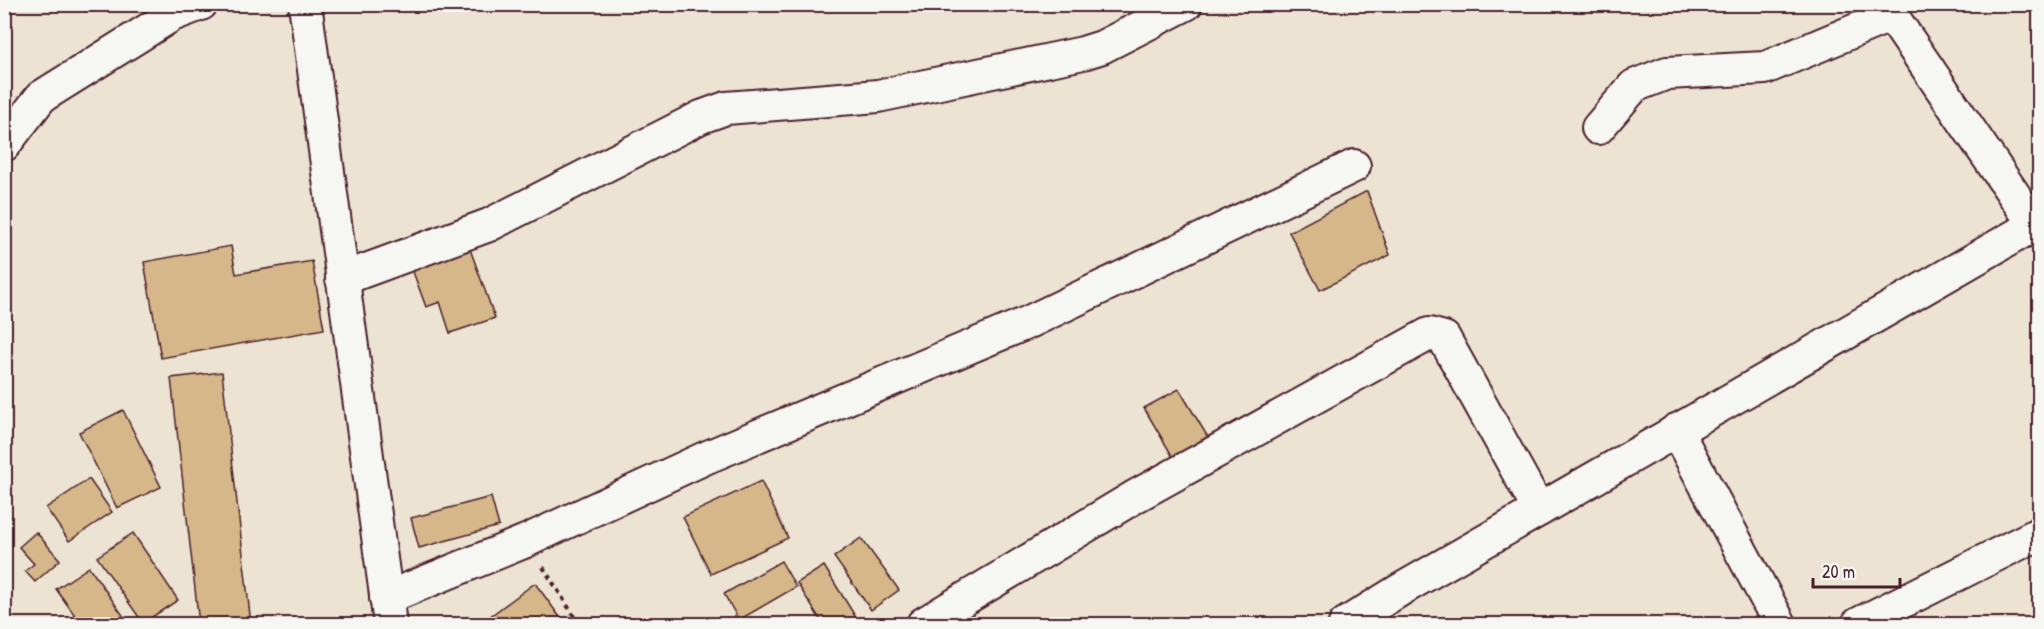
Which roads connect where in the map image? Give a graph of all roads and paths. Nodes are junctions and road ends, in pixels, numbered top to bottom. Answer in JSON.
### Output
{"nodes":[{"id":1,"x":201,"y":4,"type":"edge"},
{"id":2,"x":305,"y":4,"type":"edge"},
{"id":3,"x":1186,"y":4,"type":"edge"},
{"id":4,"x":1888,"y":10,"type":"edge"},
{"id":5,"x":1598,"y":128,"type":"dead end"},
{"id":6,"x":4,"y":145,"type":"edge"},
{"id":7,"x":1354,"y":166,"type":"dead end"},
{"id":8,"x":2037,"y":229,"type":"edge"},
{"id":9,"x":342,"y":279,"type":"junction"},
{"id":10,"x":1676,"y":430,"type":"junction"},
{"id":11,"x":1539,"y":510,"type":"junction"},
{"id":12,"x":2040,"y":533,"type":"edge"},
{"id":13,"x":526,"y":541,"type":"junction"},
{"id":14,"x":388,"y":611,"type":"edge"},
{"id":15,"x":579,"y":624,"type":"edge"},
{"id":16,"x":923,"y":624,"type":"edge"},
{"id":17,"x":1345,"y":624,"type":"edge"},
{"id":18,"x":1780,"y":624,"type":"edge"},
{"id":19,"x":1857,"y":624,"type":"edge"}],
"edges":[{"from":1,"to":6,"type":"street"},
{"from":2,"to":9,"type":"street"},
{"from":3,"to":9,"type":"street"},
{"from":4,"to":5,"type":"street"},
{"from":4,"to":8,"type":"street"},
{"from":7,"to":13,"type":"street"},
{"from":8,"to":10,"type":"street"},
{"from":9,"to":14,"type":"street"},
{"from":10,"to":11,"type":"street"},
{"from":10,"to":18,"type":"street"},
{"from":11,"to":16,"type":"street"},
{"from":11,"to":17,"type":"street"},
{"from":12,"to":19,"type":"street"},
{"from":13,"to":14,"type":"street"},
{"from":13,"to":15,"type":"path"}]}
